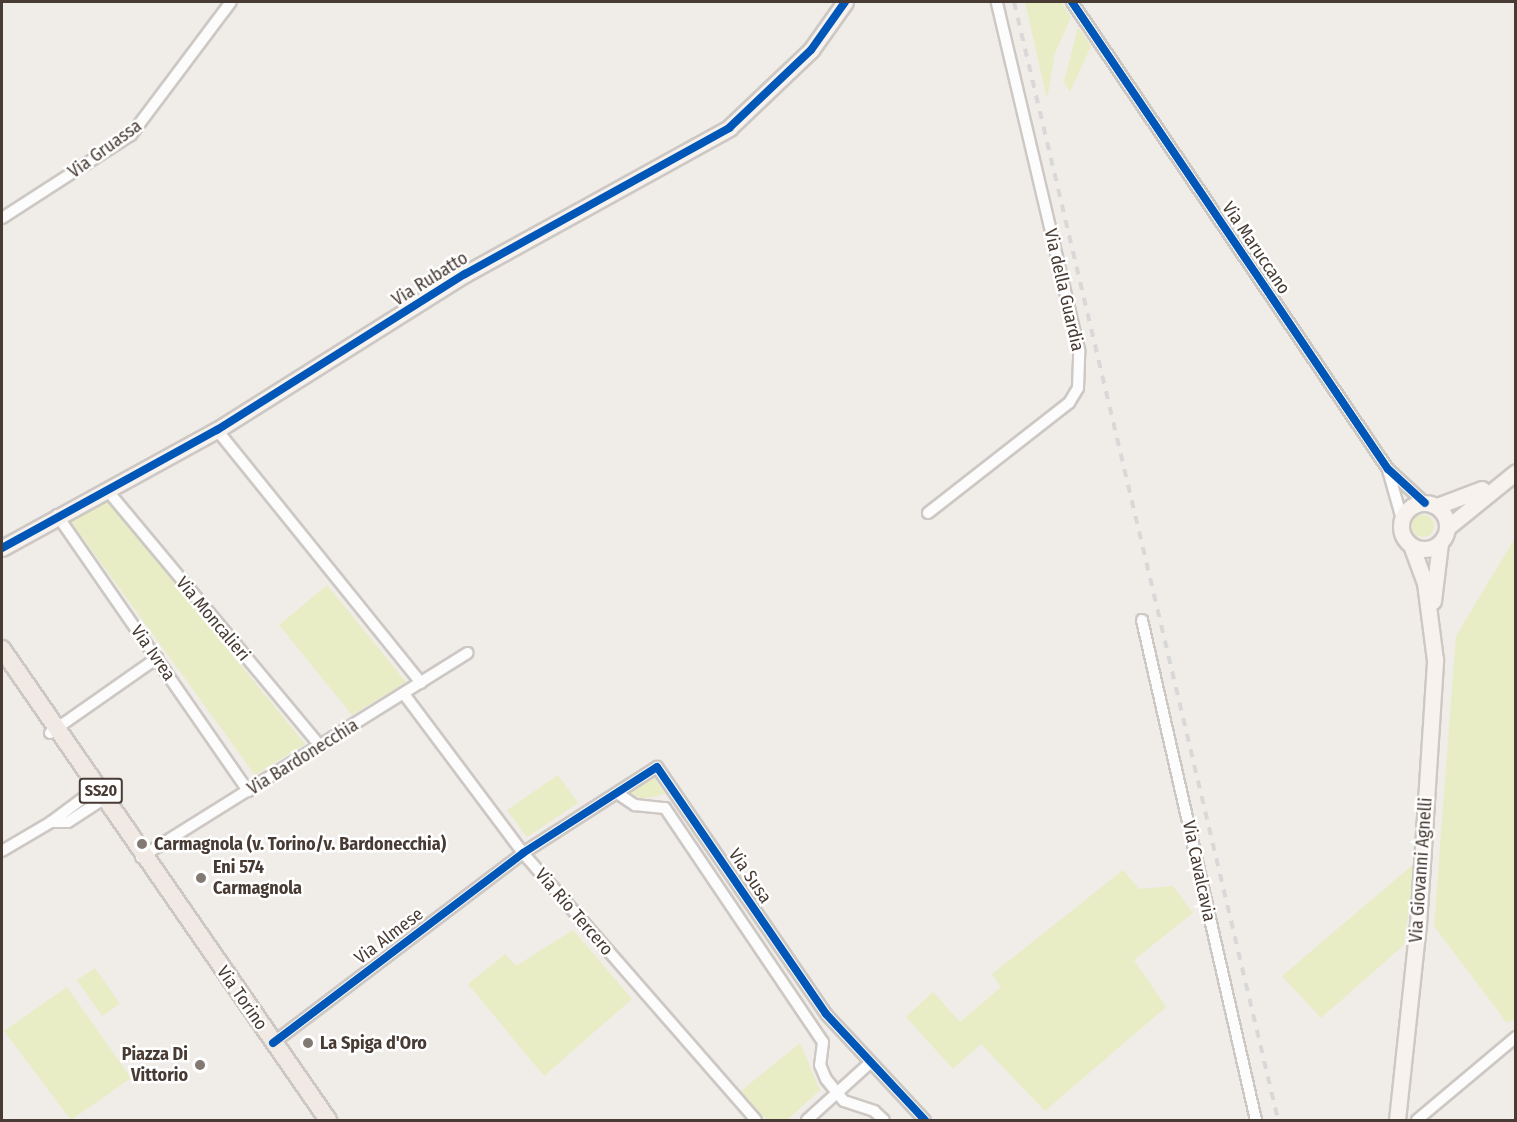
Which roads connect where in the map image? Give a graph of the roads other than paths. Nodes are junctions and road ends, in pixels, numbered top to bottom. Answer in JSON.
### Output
{"nodes":[{"id":1,"x":231,"y":2,"type":"edge"},
{"id":2,"x":846,"y":2,"type":"edge"},
{"id":3,"x":997,"y":2,"type":"edge"},
{"id":4,"x":1072,"y":2,"type":"edge"},
{"id":5,"x":2,"y":218,"type":"edge"},
{"id":6,"x":217,"y":430,"type":"junction"},
{"id":7,"x":1388,"y":470,"type":"junction"},
{"id":8,"x":1515,"y":472,"type":"edge"},
{"id":9,"x":1498,"y":483,"type":"junction"},
{"id":10,"x":107,"y":490,"type":"junction"},
{"id":11,"x":1431,"y":504,"type":"junction"},
{"id":12,"x":928,"y":513,"type":"dead end"},
{"id":13,"x":57,"y":515,"type":"junction"},
{"id":14,"x":1402,"y":519,"type":"junction"},
{"id":15,"x":1448,"y":527,"type":"junction"},
{"id":16,"x":1440,"y":543,"type":"junction"},
{"id":17,"x":1412,"y":545,"type":"junction"},
{"id":18,"x":2,"y":548,"type":"edge"},
{"id":19,"x":1431,"y":619,"type":"junction"},
{"id":20,"x":1142,"y":620,"type":"dead end"},
{"id":21,"x":2,"y":649,"type":"edge"},
{"id":22,"x":467,"y":653,"type":"dead end"},
{"id":23,"x":157,"y":658,"type":"junction"},
{"id":24,"x":2,"y":664,"type":"edge"},
{"id":25,"x":421,"y":683,"type":"junction"},
{"id":26,"x":404,"y":694,"type":"junction"},
{"id":27,"x":53,"y":731,"type":"junction"},
{"id":28,"x":321,"y":747,"type":"junction"},
{"id":29,"x":248,"y":790,"type":"junction"},
{"id":30,"x":617,"y":793,"type":"junction"},
{"id":31,"x":98,"y":795,"type":"junction"},
{"id":32,"x":2,"y":851,"type":"edge"},
{"id":33,"x":523,"y":853,"type":"junction"},
{"id":34,"x":142,"y":856,"type":"junction"},
{"id":35,"x":1515,"y":1037,"type":"edge"},
{"id":36,"x":273,"y":1043,"type":"junction"},
{"id":37,"x":871,"y":1062,"type":"junction"},
{"id":38,"x":837,"y":1093,"type":"junction"},
{"id":39,"x":328,"y":1120,"type":"edge"},
{"id":40,"x":756,"y":1120,"type":"edge"},
{"id":41,"x":807,"y":1120,"type":"edge"},
{"id":42,"x":884,"y":1120,"type":"edge"},
{"id":43,"x":924,"y":1120,"type":"edge"},
{"id":44,"x":1256,"y":1120,"type":"edge"},
{"id":45,"x":1397,"y":1120,"type":"edge"},
{"id":46,"x":1417,"y":1120,"type":"edge"}],
"edges":[{"from":1,"to":5,"type":"street","name":"Via Gruassa"},
{"from":2,"to":6,"type":"street","name":"Via Rubatto"},
{"from":3,"to":12,"type":"street","name":"Via della Guardia"},
{"from":4,"to":7,"type":"street","name":"Via Maruccano"},
{"from":6,"to":10,"type":"street","name":"Via Rubatto"},
{"from":6,"to":25,"type":"street"},
{"from":7,"to":11,"type":"street","name":"Via Maruccano"},
{"from":7,"to":14,"type":"street","name":"Via Maruccano"},
{"from":8,"to":9,"type":"street"},
{"from":9,"to":11,"type":"street"},
{"from":9,"to":15,"type":"street"},
{"from":10,"to":13,"type":"street","name":"Via Rubatto"},
{"from":10,"to":28,"type":"street","name":"Via Moncalieri"},
{"from":11,"to":14,"type":"street"},
{"from":11,"to":15,"type":"street"},
{"from":13,"to":18,"type":"street","name":"Via Rubatto"},
{"from":13,"to":23,"type":"street","name":"Via Ivrea"},
{"from":14,"to":17,"type":"street"},
{"from":15,"to":16,"type":"street"},
{"from":16,"to":17,"type":"street"},
{"from":16,"to":19,"type":"street","name":"Via Giovanni Agnelli"},
{"from":17,"to":19,"type":"street","name":"Via Giovanni Agnelli"},
{"from":19,"to":45,"type":"street","name":"Via Giovanni Agnelli"},
{"from":20,"to":44,"type":"street","name":"Via Cavalcavia"},
{"from":21,"to":27,"type":"main road","number":"SS20"},
{"from":22,"to":25,"type":"street","name":"Via Bardonecchia"},
{"from":23,"to":27,"type":"street"},
{"from":23,"to":29,"type":"street","name":"Via Ivrea"},
{"from":24,"to":27,"type":"main road","number":"SS20"},
{"from":25,"to":26,"type":"street","name":"Via Bardonecchia"},
{"from":26,"to":28,"type":"street","name":"Via Bardonecchia"},
{"from":26,"to":33,"type":"street","name":"Via Rio Tercero"},
{"from":27,"to":31,"type":"main road","number":"SS20"},
{"from":28,"to":29,"type":"street","name":"Via Bardonecchia"},
{"from":29,"to":34,"type":"street","name":"Via Bardonecchia"},
{"from":30,"to":33,"type":"street","name":"Via Susa"},
{"from":30,"to":37,"type":"street","name":"Via Susa"},
{"from":30,"to":38,"type":"street","name":"Via Susa"},
{"from":31,"to":32,"type":"street"},
{"from":31,"to":34,"type":"main road","number":"SS20"},
{"from":33,"to":36,"type":"street","name":"Via Almese"},
{"from":33,"to":40,"type":"street","name":"Via Rio Tercero"},
{"from":34,"to":36,"type":"main road","name":"Via Torino","number":"SS20"},
{"from":35,"to":46,"type":"street"},
{"from":36,"to":39,"type":"main road","name":"Via Torino"},
{"from":37,"to":38,"type":"street"},
{"from":37,"to":43,"type":"street","name":"Via Susa"},
{"from":38,"to":41,"type":"street"},
{"from":38,"to":42,"type":"street","name":"Via Susa"}]}
